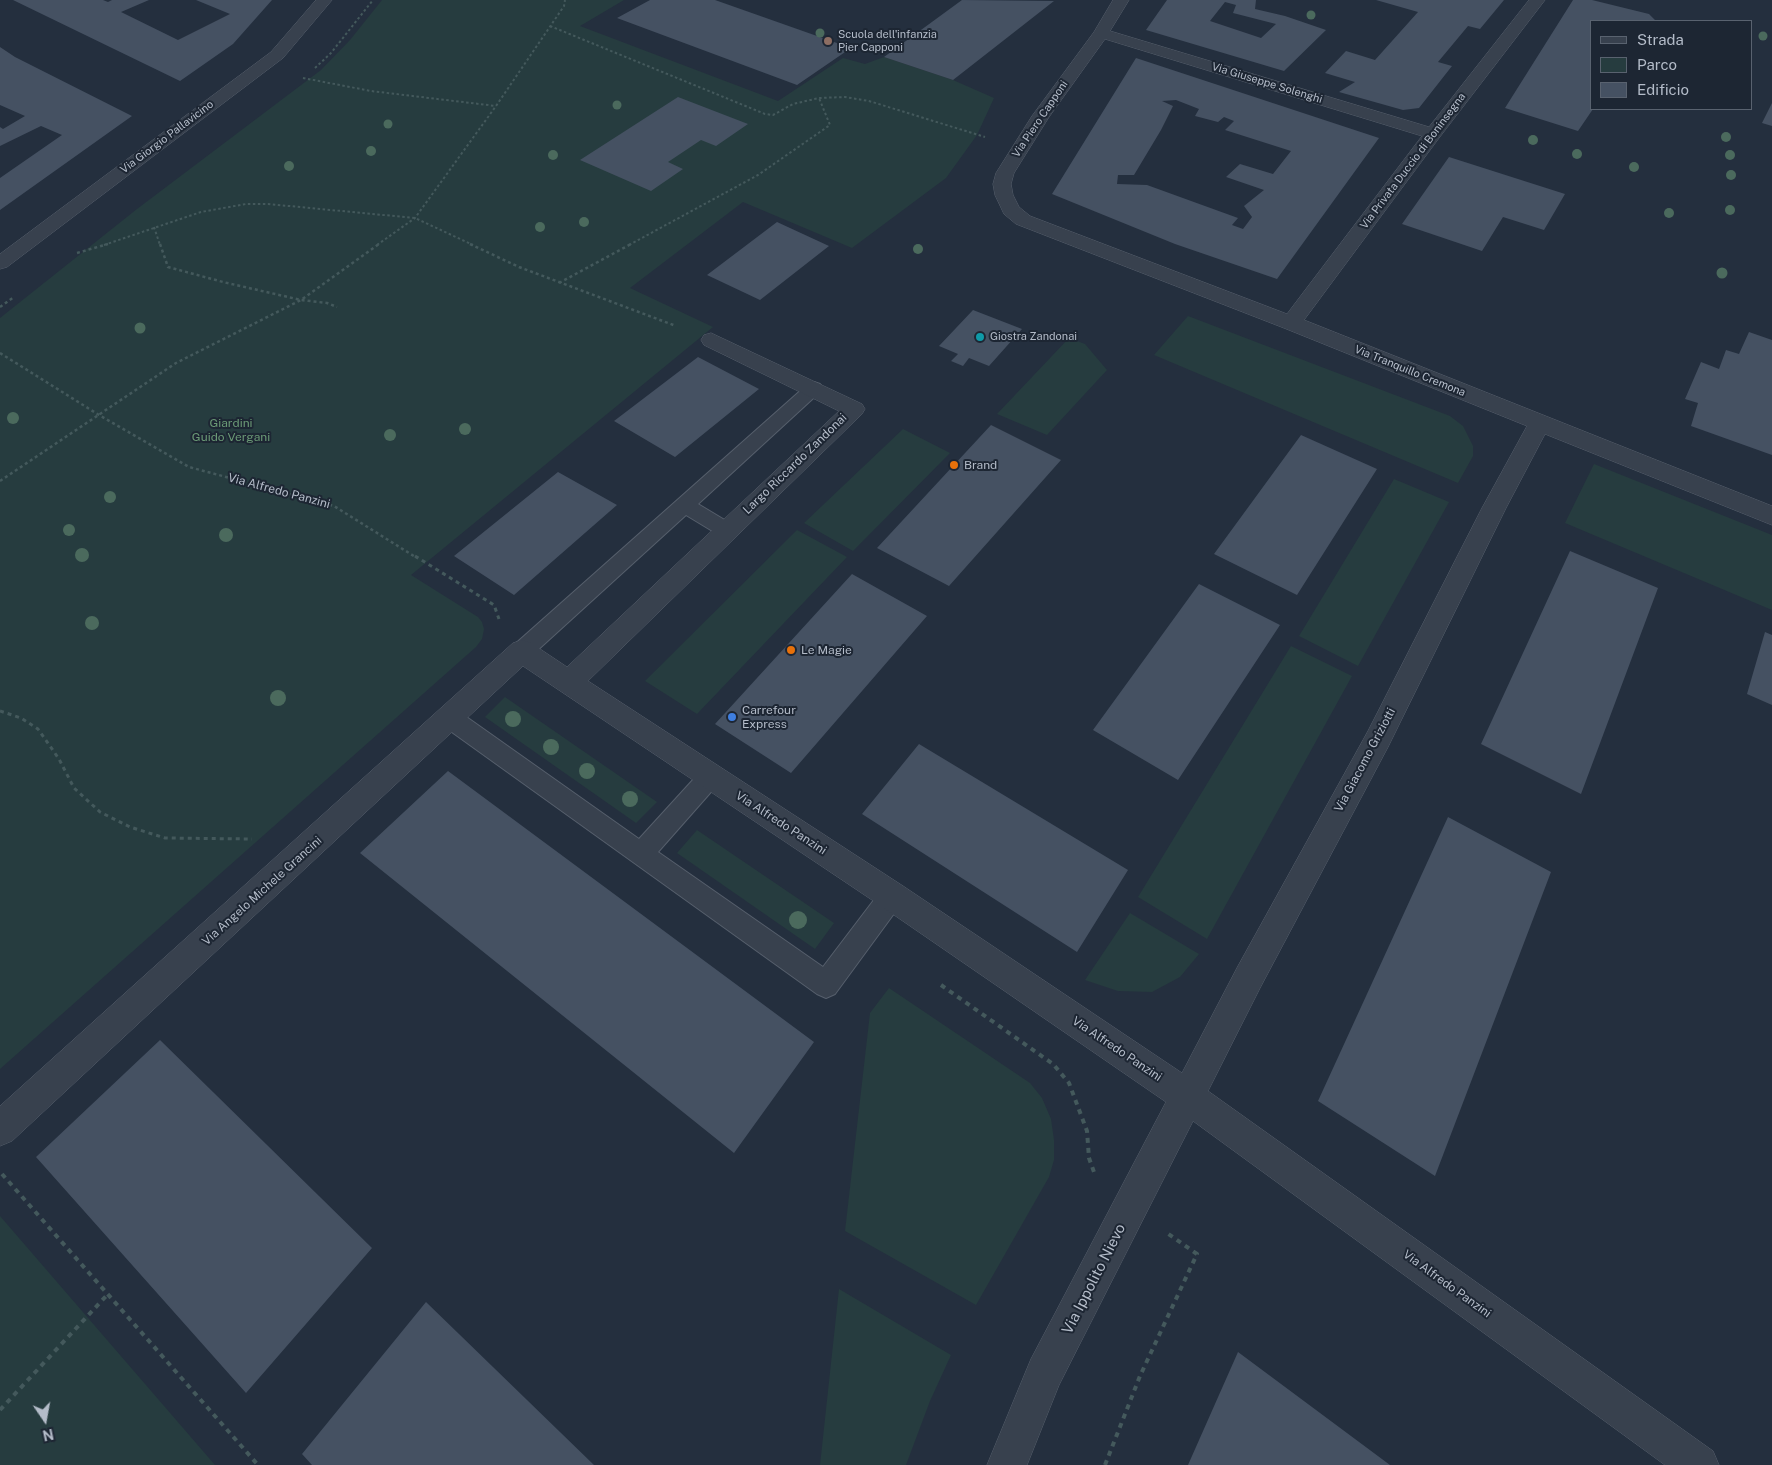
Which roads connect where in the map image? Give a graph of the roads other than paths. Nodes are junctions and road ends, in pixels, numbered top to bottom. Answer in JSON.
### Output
{"nodes":[{"id":1,"x":324,"y":0,"type":"edge"},
{"id":2,"x":1122,"y":0,"type":"edge"},
{"id":3,"x":1537,"y":0,"type":"edge"},
{"id":4,"x":1101,"y":33,"type":"junction"},
{"id":5,"x":1432,"y":134,"type":"junction"},
{"id":6,"x":1046,"y":230,"type":"joint"},
{"id":7,"x":0,"y":263,"type":"edge"},
{"id":8,"x":1291,"y":323,"type":"junction"},
{"id":9,"x":711,"y":340,"type":"road end"},
{"id":10,"x":814,"y":388,"type":"junction"},
{"id":11,"x":1540,"y":422,"type":"junction"},
{"id":12,"x":685,"y":505,"type":"junction"},
{"id":13,"x":1772,"y":516,"type":"edge"},
{"id":14,"x":726,"y":530,"type":"junction"},
{"id":15,"x":522,"y":651,"type":"junction"},
{"id":16,"x":569,"y":682,"type":"junction"},
{"id":17,"x":450,"y":718,"type":"junction"},
{"id":18,"x":710,"y":776,"type":"junction"},
{"id":19,"x":642,"y":853,"type":"junction"},
{"id":20,"x":892,"y":896,"type":"junction"},
{"id":21,"x":1188,"y":1097,"type":"junction"},
{"id":22,"x":0,"y":1129,"type":"edge"},
{"id":23,"x":1007,"y":1465,"type":"edge"},
{"id":24,"x":1699,"y":1465,"type":"edge"}],
"edges":[{"from":1,"to":7,"type":"street","name":"Via Giorgio Pallavicino"},
{"from":2,"to":4,"type":"street","name":"Via Piero Capponi"},
{"from":3,"to":5,"type":"street","name":"Via Privata Duccio di Boninsegna"},
{"from":4,"to":5,"type":"street","name":"Via Giuseppe Solenghi"},
{"from":4,"to":6,"type":"street","name":"Via Piero Capponi"},
{"from":5,"to":8,"type":"street","name":"Via Privata Duccio di Boninsegna"},
{"from":6,"to":8,"type":"street","name":"Via Tranquillo Cremona"},
{"from":8,"to":11,"type":"street","name":"Via Tranquillo Cremona"},
{"from":9,"to":10,"type":"street","name":"Largo Riccardo Zandonai"},
{"from":10,"to":12,"type":"lane"},
{"from":10,"to":14,"type":"street","name":"Largo Riccardo Zandonai"},
{"from":11,"to":13,"type":"street","name":"Via Tranquillo Cremona"},
{"from":11,"to":21,"type":"street","name":"Via Giacomo Griziotti"},
{"from":12,"to":14,"type":"lane"},
{"from":12,"to":15,"type":"lane"},
{"from":14,"to":16,"type":"street","name":"Largo Riccardo Zandonai"},
{"from":15,"to":16,"type":"street","name":"Via Alfredo Panzini"},
{"from":15,"to":17,"type":"street","name":"Via Angelo Michele Grancini"},
{"from":16,"to":18,"type":"street","name":"Via Alfredo Panzini"},
{"from":17,"to":19,"type":"lane"},
{"from":17,"to":22,"type":"street","name":"Via Angelo Michele Grancini"},
{"from":18,"to":19,"type":"lane"},
{"from":18,"to":20,"type":"street","name":"Via Alfredo Panzini"},
{"from":19,"to":20,"type":"lane"},
{"from":20,"to":21,"type":"street","name":"Via Alfredo Panzini"},
{"from":21,"to":23,"type":"street","name":"Via Ippolito Nievo"},
{"from":21,"to":24,"type":"street","name":"Via Alfredo Panzini"}]}
